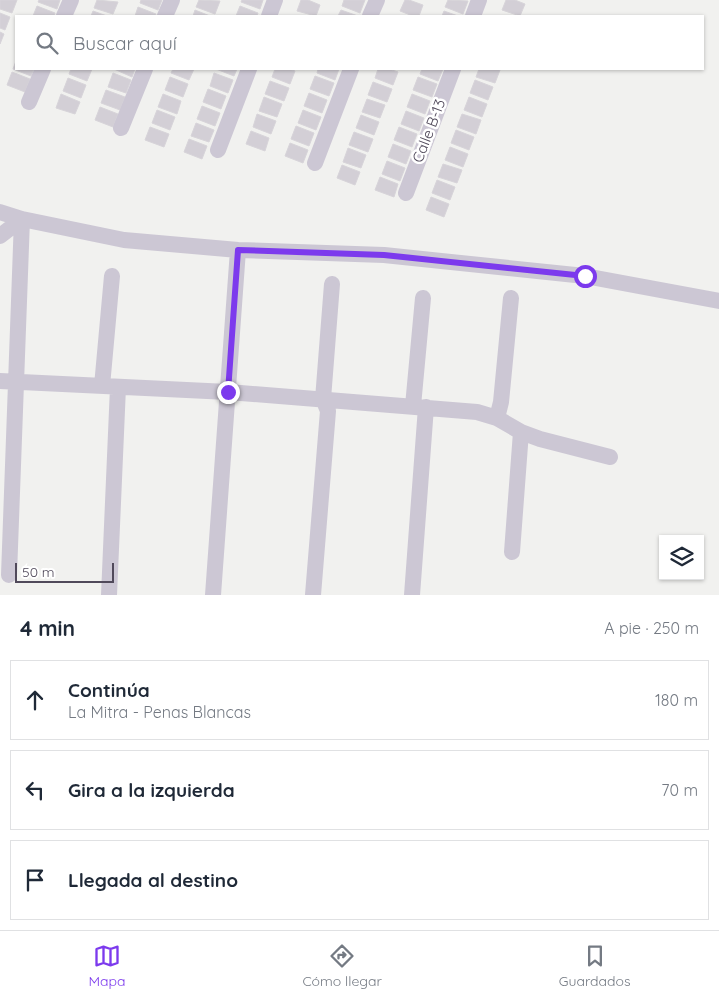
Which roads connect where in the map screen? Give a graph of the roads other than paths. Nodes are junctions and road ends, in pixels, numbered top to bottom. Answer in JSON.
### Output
{"nodes":[{"id":1,"x":71,"y":0,"type":"edge"},
{"id":2,"x":172,"y":0,"type":"edge"},
{"id":3,"x":275,"y":0,"type":"edge"},
{"id":4,"x":377,"y":0,"type":"edge"},
{"id":5,"x":479,"y":0,"type":"edge"},
{"id":6,"x":64,"y":15,"type":"edge"},
{"id":7,"x":166,"y":15,"type":"edge"},
{"id":8,"x":269,"y":15,"type":"edge"},
{"id":9,"x":370,"y":15,"type":"edge"},
{"id":10,"x":473,"y":15,"type":"edge"},
{"id":11,"x":43,"y":70,"type":"edge"},
{"id":12,"x":145,"y":70,"type":"edge"},
{"id":13,"x":249,"y":70,"type":"edge"},
{"id":14,"x":350,"y":70,"type":"edge"},
{"id":15,"x":453,"y":70,"type":"edge"},
{"id":16,"x":29,"y":102,"type":"dead end"},
{"id":17,"x":121,"y":128,"type":"dead end"},
{"id":18,"x":218,"y":150,"type":"dead end"},
{"id":19,"x":315,"y":163,"type":"dead end"},
{"id":20,"x":406,"y":193,"type":"dead end"},
{"id":21,"x":0,"y":212,"type":"edge"},
{"id":22,"x":22,"y":220,"type":"junction"},
{"id":23,"x":0,"y":236,"type":"edge"},
{"id":24,"x":238,"y":250,"type":"junction"},
{"id":25,"x":112,"y":276,"type":"dead end"},
{"id":26,"x":332,"y":284,"type":"dead end"},
{"id":27,"x":423,"y":298,"type":"dead end"},
{"id":28,"x":511,"y":298,"type":"dead end"},
{"id":29,"x":719,"y":302,"type":"edge"},
{"id":30,"x":0,"y":381,"type":"edge"},
{"id":31,"x":17,"y":382,"type":"junction"},
{"id":32,"x":110,"y":386,"type":"junction"},
{"id":33,"x":228,"y":392,"type":"junction"},
{"id":34,"x":323,"y":399,"type":"junction"},
{"id":35,"x":420,"y":406,"type":"junction"},
{"id":36,"x":497,"y":418,"type":"junction"},
{"id":37,"x":521,"y":432,"type":"junction"},
{"id":38,"x":610,"y":457,"type":"dead end"},
{"id":39,"x":512,"y":552,"type":"dead end"},
{"id":40,"x":10,"y":575,"type":"dead end"},
{"id":41,"x":109,"y":595,"type":"edge"},
{"id":42,"x":213,"y":595,"type":"edge"},
{"id":43,"x":314,"y":595,"type":"edge"},
{"id":44,"x":412,"y":595,"type":"edge"}],
"edges":[{"from":1,"to":6,"type":"street"},
{"from":2,"to":7,"type":"street"},
{"from":3,"to":8,"type":"street"},
{"from":4,"to":9,"type":"street"},
{"from":5,"to":10,"type":"street"},
{"from":11,"to":16,"type":"street"},
{"from":12,"to":17,"type":"street"},
{"from":13,"to":18,"type":"street"},
{"from":14,"to":19,"type":"street"},
{"from":15,"to":20,"type":"street","name":"Calle B-13"},
{"from":21,"to":22,"type":"street"},
{"from":22,"to":23,"type":"street"},
{"from":22,"to":24,"type":"street"},
{"from":22,"to":31,"type":"street"},
{"from":24,"to":29,"type":"street"},
{"from":24,"to":33,"type":"street"},
{"from":25,"to":32,"type":"street"},
{"from":26,"to":34,"type":"street"},
{"from":27,"to":35,"type":"street"},
{"from":28,"to":36,"type":"street"},
{"from":30,"to":31,"type":"street"},
{"from":31,"to":32,"type":"street"},
{"from":31,"to":40,"type":"street"},
{"from":32,"to":33,"type":"street"},
{"from":32,"to":41,"type":"street"},
{"from":33,"to":34,"type":"street"},
{"from":33,"to":42,"type":"street"},
{"from":34,"to":35,"type":"street"},
{"from":34,"to":43,"type":"street"},
{"from":35,"to":36,"type":"street"},
{"from":35,"to":44,"type":"street"},
{"from":36,"to":37,"type":"street"},
{"from":37,"to":38,"type":"street"},
{"from":37,"to":39,"type":"street"}]}
